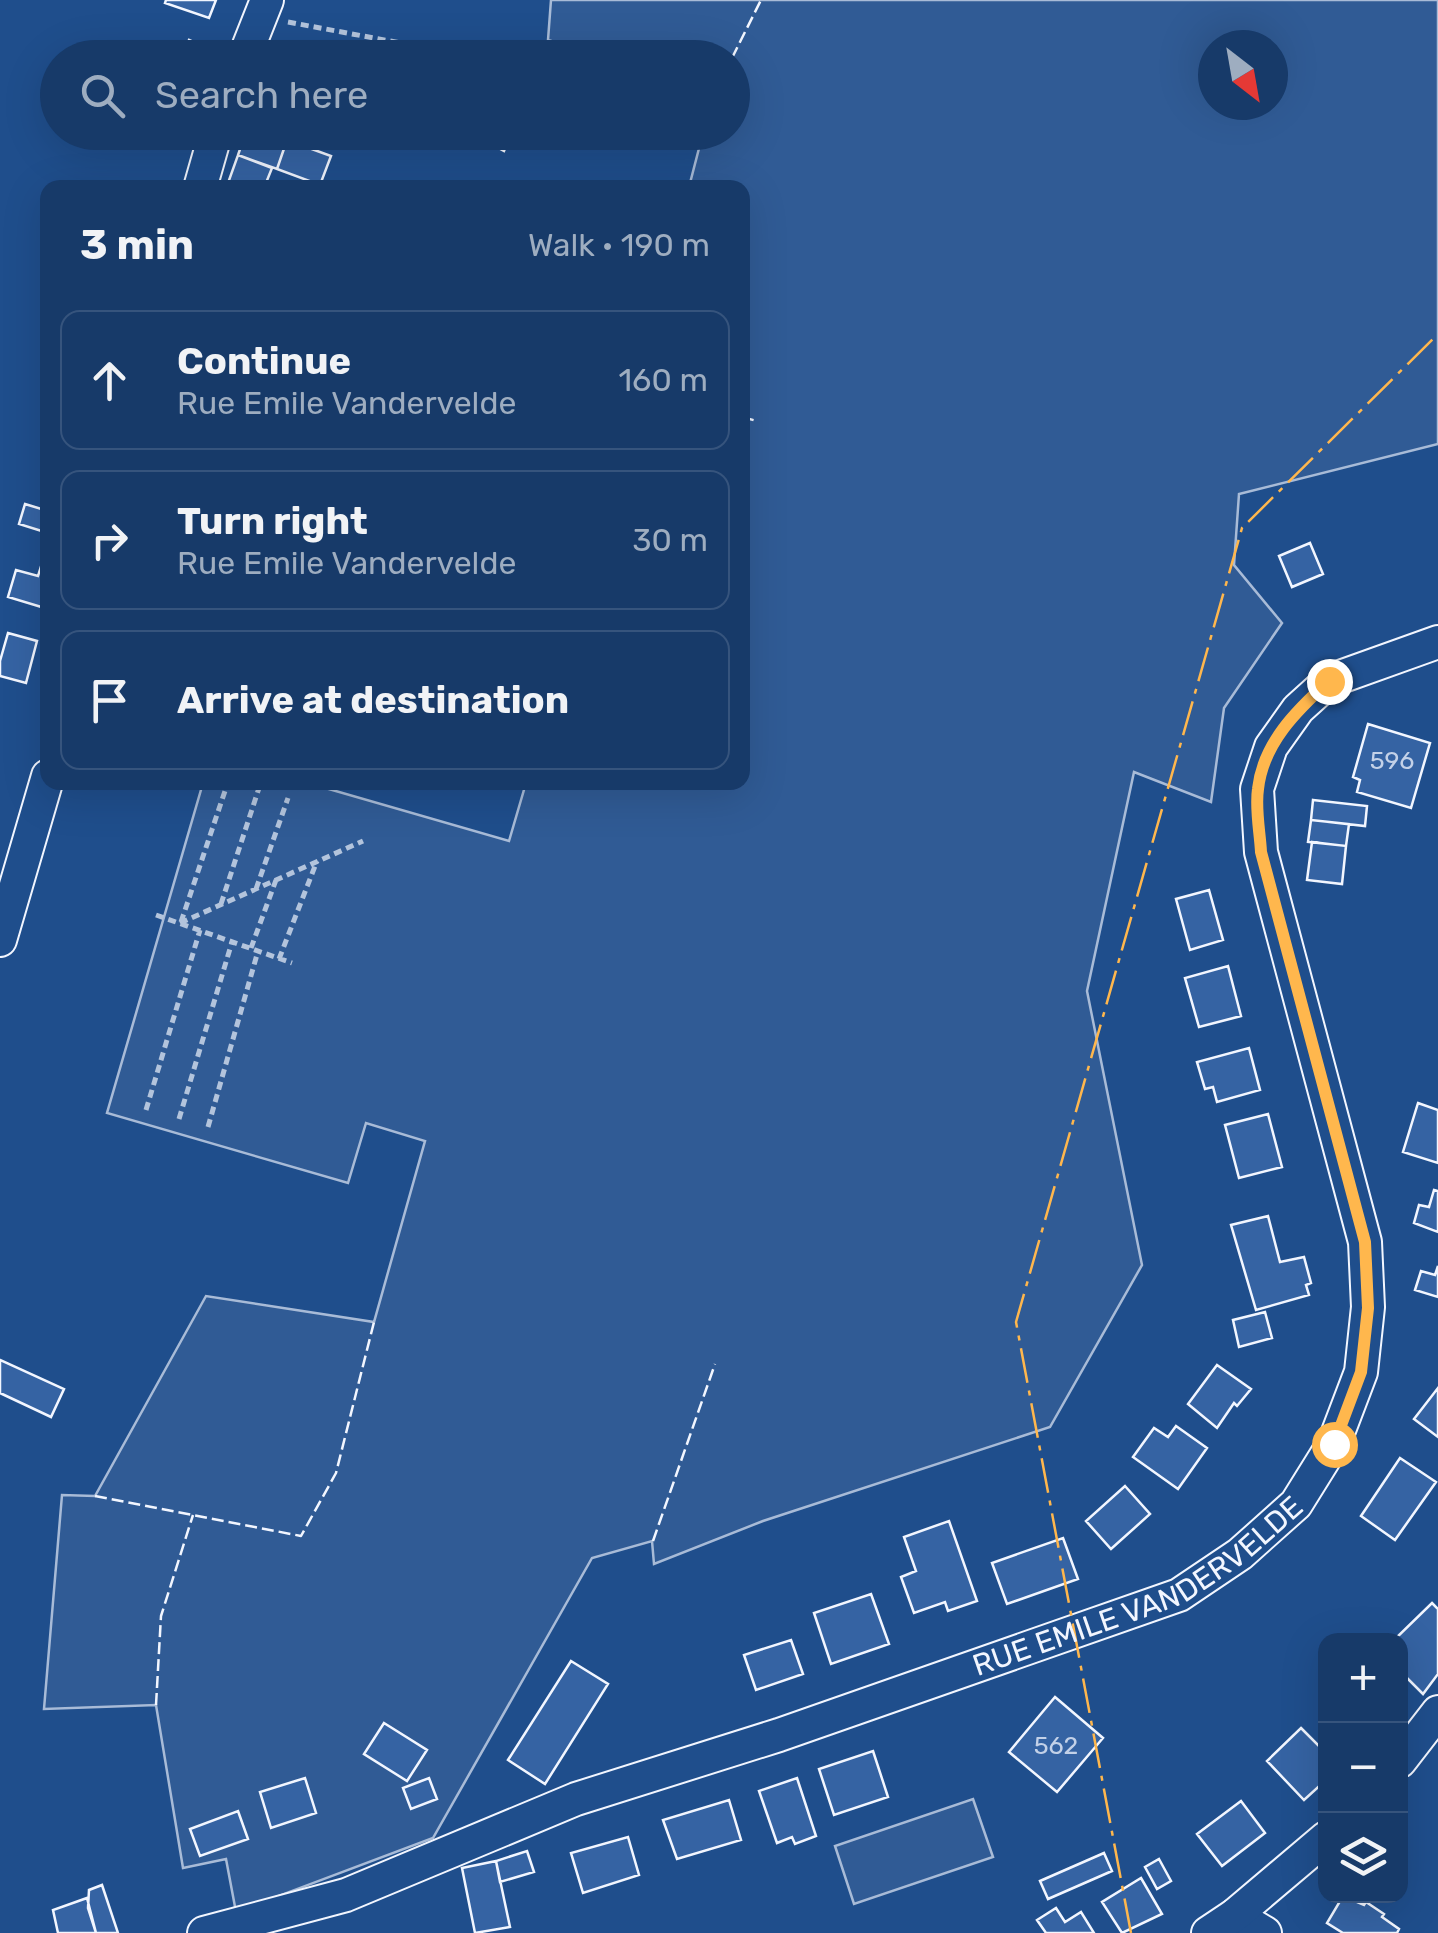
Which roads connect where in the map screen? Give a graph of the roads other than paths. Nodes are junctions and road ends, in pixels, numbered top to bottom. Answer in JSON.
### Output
{"nodes":[{"id":1,"x":263,"y":9,"type":"edge"},
{"id":2,"x":251,"y":40,"type":"edge"},
{"id":3,"x":211,"y":150,"type":"edge"},
{"id":4,"x":202,"y":180,"type":"edge"},
{"id":5,"x":1438,"y":642,"type":"edge"},
{"id":6,"x":41,"y":790,"type":"edge"},
{"id":7,"x":14,"y":841,"type":"edge"},
{"id":8,"x":0,"y":940,"type":"edge"},
{"id":9,"x":1438,"y":1712,"type":"edge"},
{"id":10,"x":1408,"y":1750,"type":"edge"},
{"id":11,"x":1318,"y":1845,"type":"edge"},
{"id":12,"x":1221,"y":1924,"type":"edge"},
{"id":13,"x":204,"y":1933,"type":"edge"},
{"id":14,"x":1264,"y":1933,"type":"edge"}],
"edges":[{"from":1,"to":2,"type":"street"},
{"from":3,"to":4,"type":"street"},
{"from":5,"to":13,"type":"street","name":"RUE EMILE VANDERVELDE"},
{"from":6,"to":7,"type":"street"},
{"from":7,"to":8,"type":"street"},
{"from":9,"to":10,"type":"street"},
{"from":11,"to":12,"type":"street"},
{"from":12,"to":14,"type":"street"}]}
